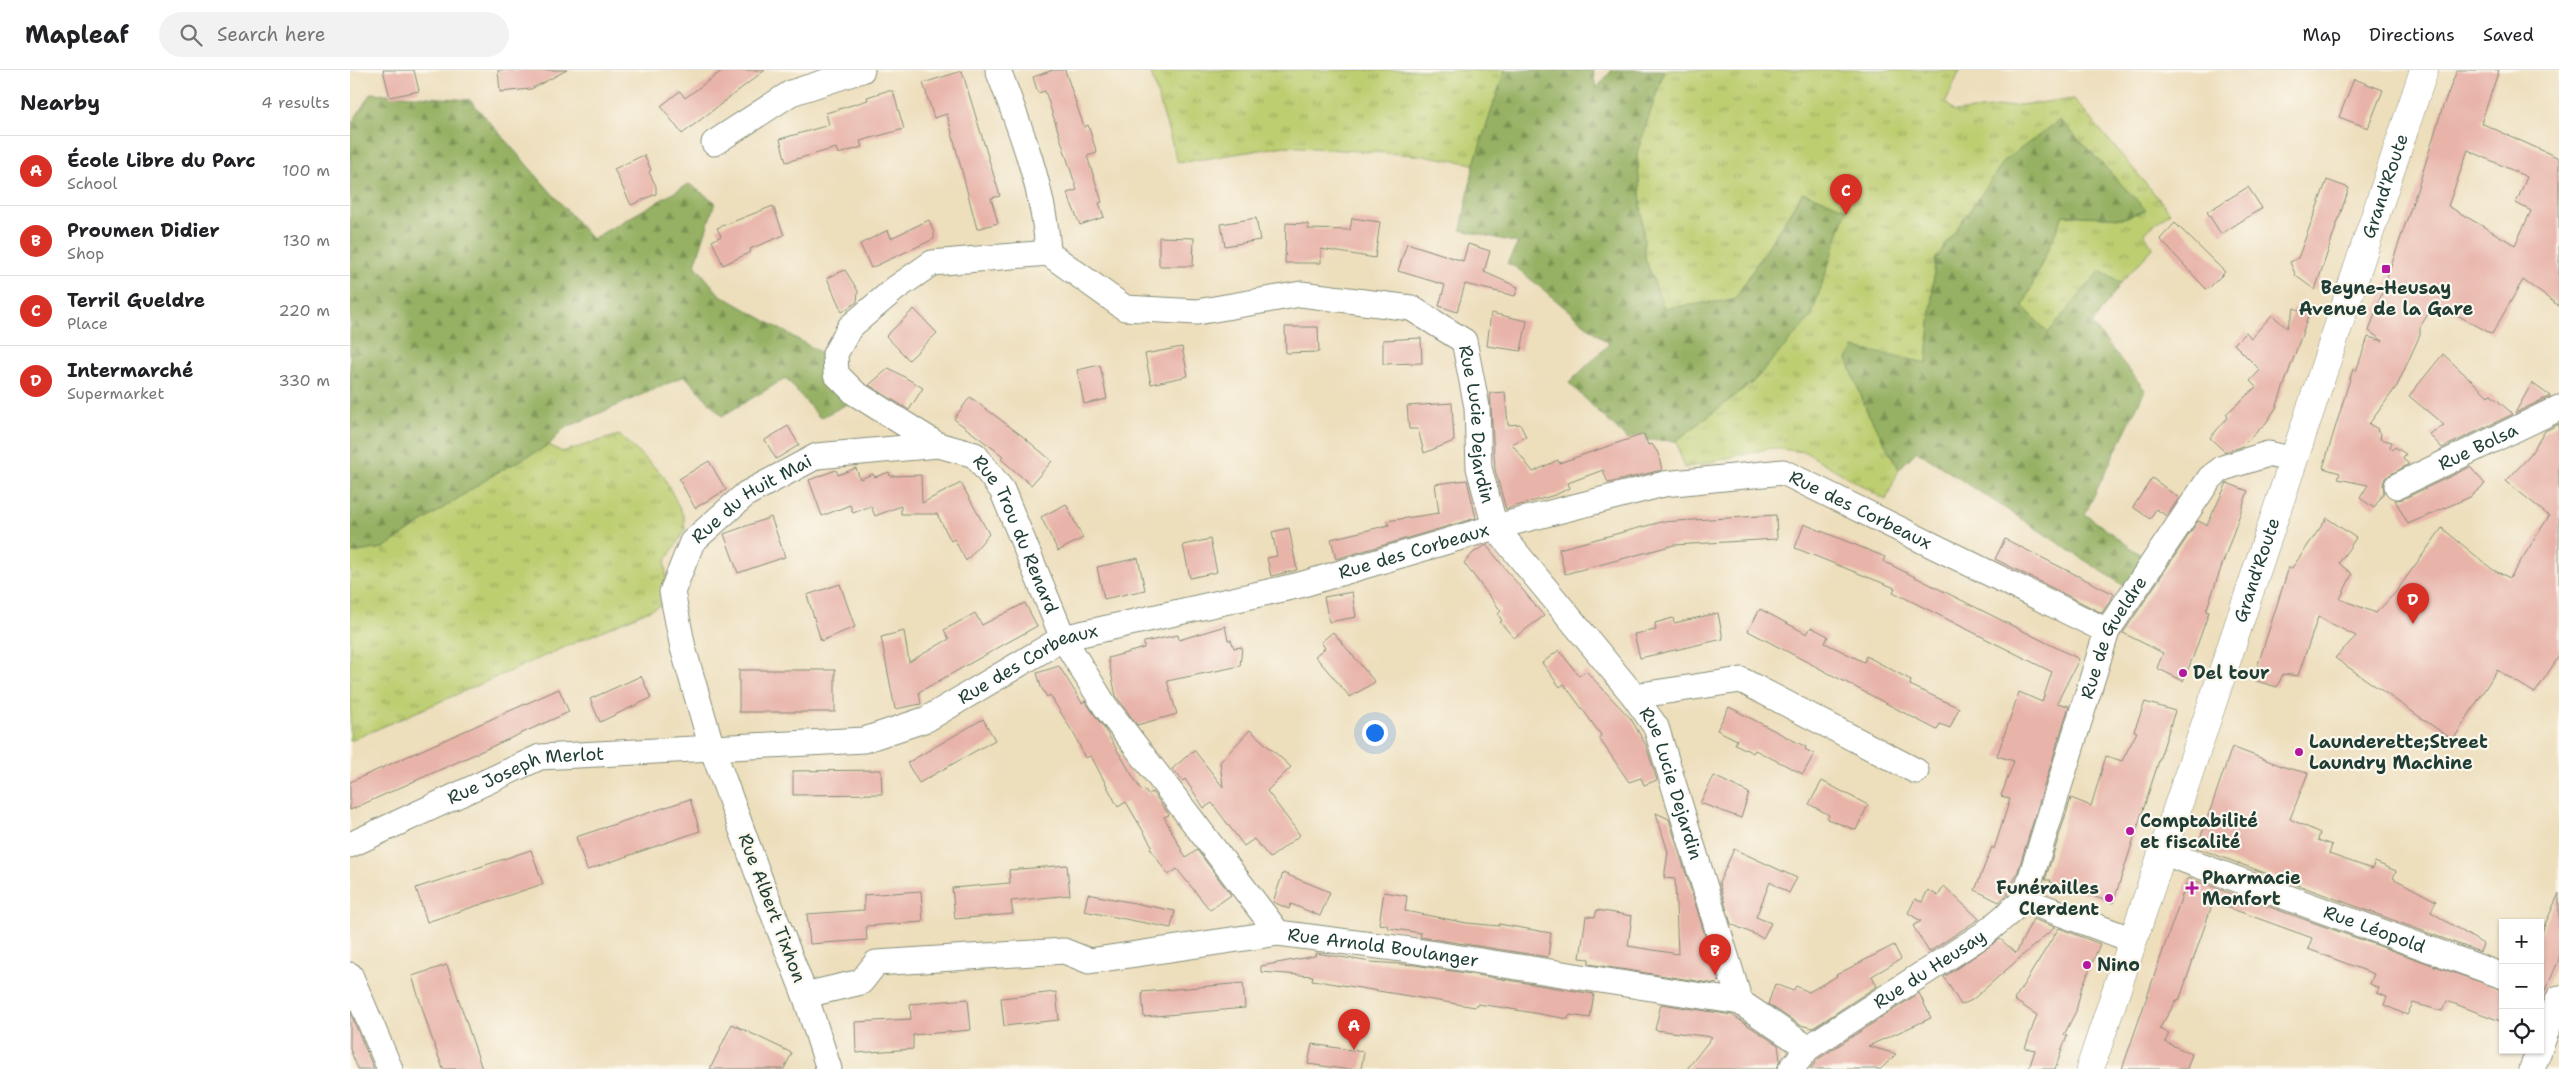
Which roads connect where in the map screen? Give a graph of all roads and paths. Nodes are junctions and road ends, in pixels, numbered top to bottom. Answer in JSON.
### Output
{"nodes":[{"id":1,"x":862,"y":70,"type":"edge"},
{"id":2,"x":998,"y":70,"type":"edge"},
{"id":3,"x":2424,"y":70,"type":"edge"},
{"id":4,"x":714,"y":143,"type":"dead end"},
{"id":5,"x":1048,"y":253,"type":"junction"},
{"id":6,"x":2559,"y":408,"type":"edge"},
{"id":7,"x":938,"y":445,"type":"junction"},
{"id":8,"x":2294,"y":460,"type":"junction"},
{"id":9,"x":2397,"y":486,"type":"dead end"},
{"id":10,"x":1495,"y":527,"type":"junction"},
{"id":11,"x":2107,"y":631,"type":"junction"},
{"id":12,"x":1063,"y":638,"type":"junction"},
{"id":13,"x":1634,"y":696,"type":"junction"},
{"id":14,"x":712,"y":748,"type":"junction"},
{"id":15,"x":1916,"y":771,"type":"dead end"},
{"id":16,"x":350,"y":845,"type":"edge"},
{"id":17,"x":2162,"y":852,"type":"junction"},
{"id":18,"x":2024,"y":900,"type":"junction"},
{"id":19,"x":1278,"y":933,"type":"junction"},
{"id":20,"x":2133,"y":940,"type":"junction"},
{"id":21,"x":350,"y":975,"type":"edge"},
{"id":22,"x":2499,"y":975,"type":"edge"},
{"id":23,"x":2544,"y":991,"type":"edge"},
{"id":24,"x":805,"y":995,"type":"junction"},
{"id":25,"x":2559,"y":997,"type":"edge"},
{"id":26,"x":1740,"y":1002,"type":"junction"},
{"id":27,"x":1808,"y":1048,"type":"junction"},
{"id":28,"x":390,"y":1069,"type":"edge"},
{"id":29,"x":829,"y":1069,"type":"edge"},
{"id":30,"x":1791,"y":1069,"type":"edge"},
{"id":31,"x":2090,"y":1069,"type":"edge"},
{"id":32,"x":2532,"y":1069,"type":"edge"}],
"edges":[{"from":1,"to":4,"type":"street"},
{"from":2,"to":5,"type":"street"},
{"from":3,"to":8,"type":"main road","name":"Grand'Route"},
{"from":5,"to":7,"type":"street","name":"Rue Trou du Renard"},
{"from":5,"to":10,"type":"street","name":"Rue Lucie Dejardin"},
{"from":6,"to":9,"type":"street","name":"Rue Bolsa"},
{"from":7,"to":12,"type":"street","name":"Rue Trou du Renard"},
{"from":7,"to":14,"type":"street","name":"Rue du Huit Mai"},
{"from":8,"to":11,"type":"street","name":"Rue de Gueldre"},
{"from":8,"to":17,"type":"main road","name":"Grand'Route"},
{"from":10,"to":11,"type":"street","name":"Rue des Corbeaux"},
{"from":10,"to":12,"type":"street","name":"Rue des Corbeaux"},
{"from":10,"to":13,"type":"street","name":"Rue Lucie Dejardin"},
{"from":11,"to":18,"type":"street","name":"Rue de Gueldre"},
{"from":12,"to":14,"type":"street","name":"Rue des Corbeaux"},
{"from":12,"to":19,"type":"street","name":"Rue Arnold Boulanger"},
{"from":13,"to":15,"type":"street"},
{"from":13,"to":26,"type":"street","name":"Rue Lucie Dejardin"},
{"from":14,"to":16,"type":"street","name":"Rue Joseph Merlot"},
{"from":14,"to":24,"type":"street","name":"Rue Albert Tixhon"},
{"from":17,"to":20,"type":"main road","name":"Grand'Route"},
{"from":17,"to":22,"type":"street","name":"Rue Léopold"},
{"from":18,"to":20,"type":"street"},
{"from":18,"to":27,"type":"street","name":"Rue du Heusay"},
{"from":19,"to":24,"type":"street"},
{"from":19,"to":26,"type":"street","name":"Rue Arnold Boulanger"},
{"from":20,"to":31,"type":"main road","name":"Grand'Route"},
{"from":21,"to":28,"type":"street"},
{"from":23,"to":25,"type":"street"},
{"from":24,"to":29,"type":"street","name":"Rue Albert Tixhon"},
{"from":25,"to":32,"type":"street"},
{"from":26,"to":27,"type":"street","name":"Rue Arnold Boulanger"},
{"from":27,"to":30,"type":"street","name":"Rue du Heusay"}]}
